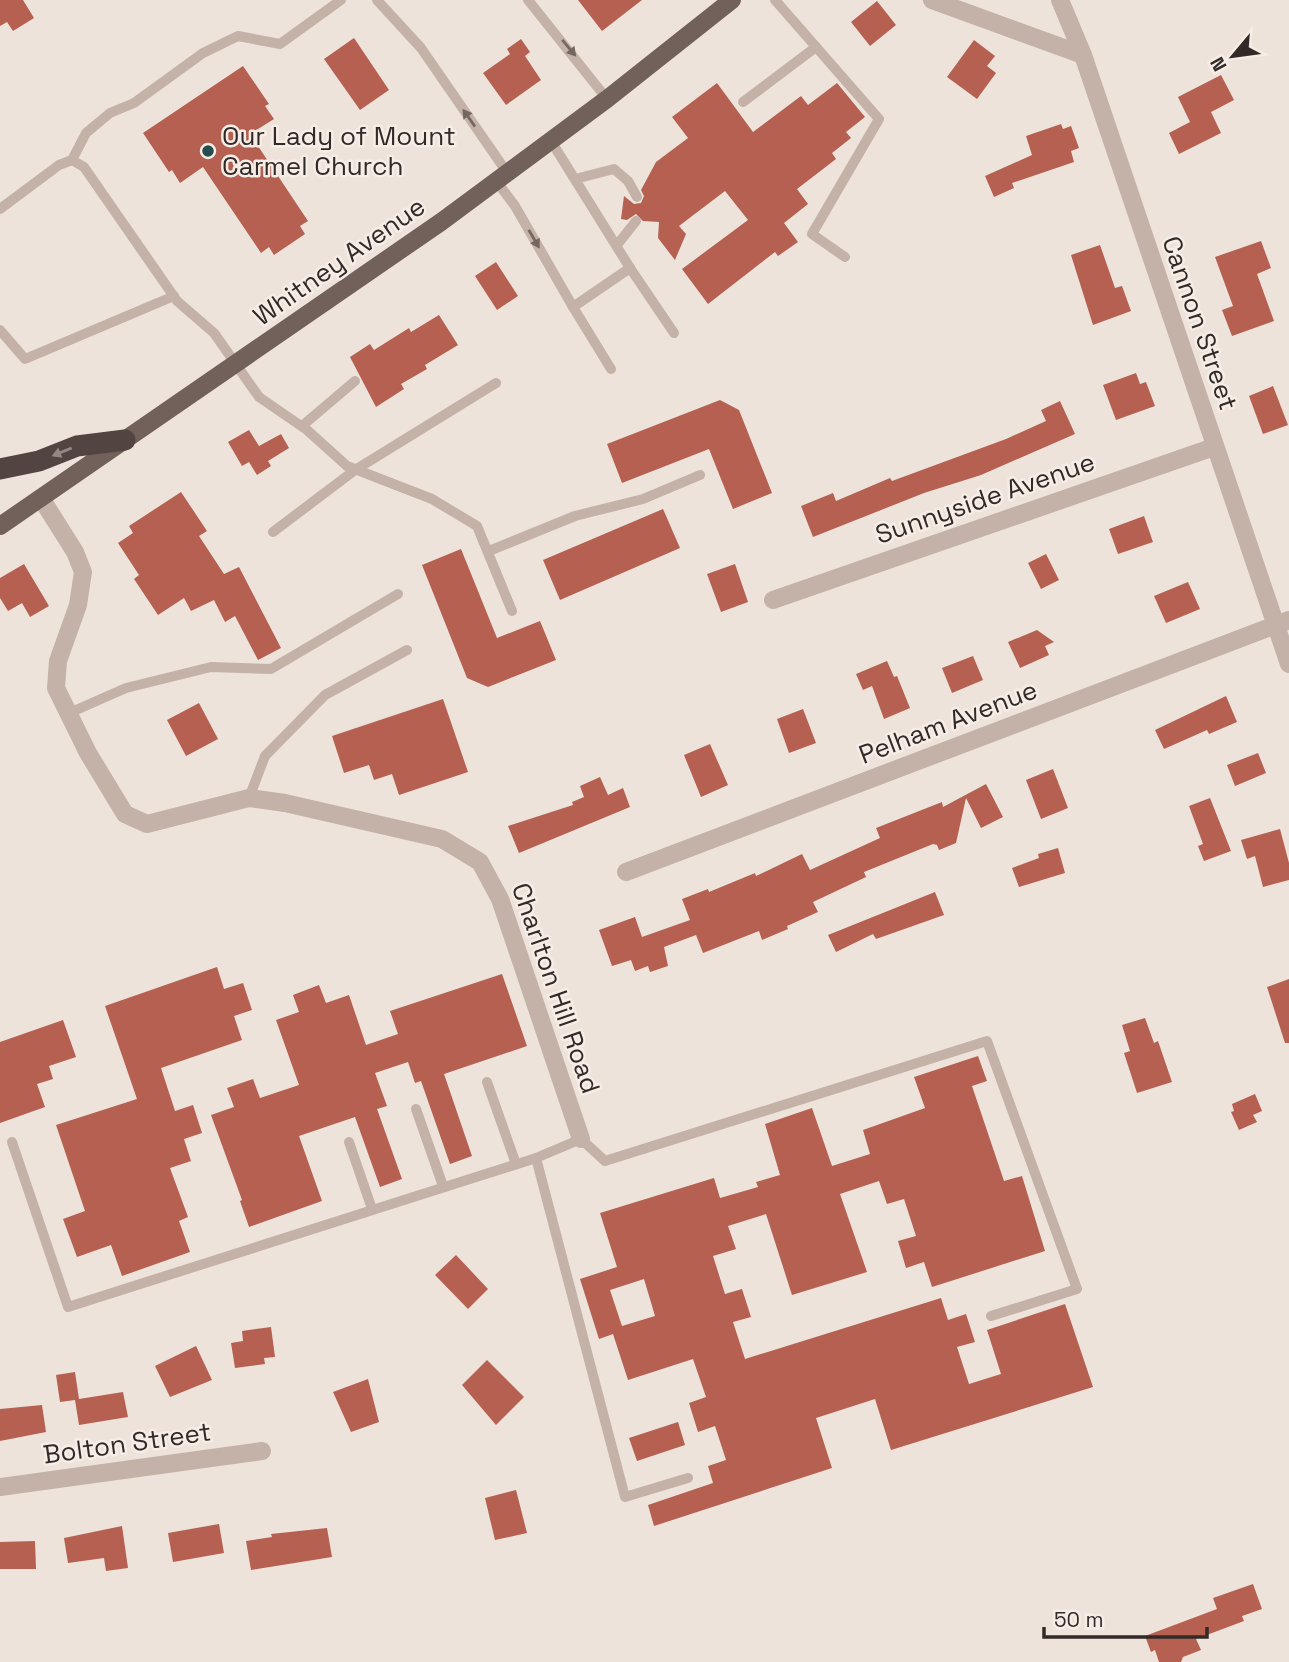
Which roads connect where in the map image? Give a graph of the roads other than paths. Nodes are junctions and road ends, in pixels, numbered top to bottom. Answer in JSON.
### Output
{"nodes":[{"id":1,"x":341,"y":0,"type":"edge"},
{"id":2,"x":377,"y":0,"type":"edge"},
{"id":3,"x":528,"y":0,"type":"edge"},
{"id":4,"x":732,"y":0,"type":"edge"},
{"id":5,"x":775,"y":0,"type":"edge"},
{"id":6,"x":932,"y":0,"type":"edge"},
{"id":7,"x":1060,"y":0,"type":"edge"},
{"id":8,"x":816,"y":47,"type":"junction"},
{"id":9,"x":1083,"y":55,"type":"junction"},
{"id":10,"x":607,"y":99,"type":"junction"},
{"id":11,"x":743,"y":102,"type":"dead end"},
{"id":12,"x":551,"y":141,"type":"junction"},
{"id":13,"x":72,"y":160,"type":"junction"},
{"id":14,"x":503,"y":178,"type":"junction"},
{"id":15,"x":575,"y":179,"type":"junction"},
{"id":16,"x":637,"y":197,"type":"dead end"},
{"id":17,"x":0,"y":209,"type":"edge"},
{"id":18,"x":636,"y":220,"type":"dead end"},
{"id":19,"x":617,"y":245,"type":"junction"},
{"id":20,"x":845,"y":257,"type":"dead end"},
{"id":21,"x":630,"y":268,"type":"junction"},
{"id":22,"x":174,"y":296,"type":"junction"},
{"id":23,"x":573,"y":307,"type":"junction"},
{"id":24,"x":0,"y":330,"type":"edge"},
{"id":25,"x":674,"y":333,"type":"dead end"},
{"id":26,"x":237,"y":364,"type":"junction"},
{"id":27,"x":611,"y":369,"type":"dead end"},
{"id":28,"x":355,"y":382,"type":"dead end"},
{"id":29,"x":496,"y":383,"type":"dead end"},
{"id":30,"x":302,"y":426,"type":"junction"},
{"id":31,"x":125,"y":440,"type":"junction"},
{"id":32,"x":1214,"y":447,"type":"junction"},
{"id":33,"x":0,"y":469,"type":"edge"},
{"id":34,"x":355,"y":470,"type":"junction"},
{"id":35,"x":700,"y":475,"type":"dead end"},
{"id":36,"x":41,"y":498,"type":"junction"},
{"id":37,"x":0,"y":526,"type":"edge"},
{"id":38,"x":273,"y":532,"type":"dead end"},
{"id":39,"x":489,"y":551,"type":"junction"},
{"id":40,"x":398,"y":594,"type":"dead end"},
{"id":41,"x":773,"y":600,"type":"dead end"},
{"id":42,"x":512,"y":611,"type":"dead end"},
{"id":43,"x":1282,"y":623,"type":"edge"},
{"id":44,"x":407,"y":650,"type":"dead end"},
{"id":45,"x":1289,"y":664,"type":"edge"},
{"id":46,"x":67,"y":715,"type":"junction"},
{"id":47,"x":249,"y":798,"type":"junction"},
{"id":48,"x":625,"y":872,"type":"dead end"},
{"id":49,"x":487,"y":1082,"type":"dead end"},
{"id":50,"x":416,"y":1109,"type":"dead end"},
{"id":51,"x":581,"y":1139,"type":"junction"},
{"id":52,"x":12,"y":1142,"type":"dead end"},
{"id":53,"x":349,"y":1142,"type":"dead end"},
{"id":54,"x":536,"y":1158,"type":"junction"},
{"id":55,"x":516,"y":1164,"type":"junction"},
{"id":56,"x":443,"y":1186,"type":"junction"},
{"id":57,"x":372,"y":1209,"type":"junction"},
{"id":58,"x":991,"y":1315,"type":"dead end"},
{"id":59,"x":262,"y":1451,"type":"dead end"},
{"id":60,"x":688,"y":1478,"type":"dead end"},
{"id":61,"x":0,"y":1487,"type":"edge"}],
"edges":[{"from":1,"to":13,"type":"lane"},
{"from":14,"to":2,"type":"lane","one_way":true},
{"from":3,"to":10,"type":"lane","one_way":true},
{"from":4,"to":10,"type":"main road","name":"Whitney Avenue"},
{"from":5,"to":8,"type":"lane"},
{"from":6,"to":9,"type":"street"},
{"from":7,"to":9,"type":"street","name":"Cannon Street"},
{"from":8,"to":11,"type":"lane"},
{"from":8,"to":20,"type":"lane"},
{"from":9,"to":32,"type":"street","name":"Cannon Street"},
{"from":10,"to":12,"type":"main road","name":"Whitney Avenue"},
{"from":12,"to":14,"type":"main road","name":"Whitney Avenue"},
{"from":12,"to":15,"type":"lane"},
{"from":13,"to":17,"type":"lane"},
{"from":13,"to":22,"type":"lane"},
{"from":14,"to":23,"type":"lane","one_way":true},
{"from":14,"to":26,"type":"main road","name":"Whitney Avenue"},
{"from":15,"to":16,"type":"lane"},
{"from":15,"to":19,"type":"lane"},
{"from":18,"to":19,"type":"lane"},
{"from":19,"to":21,"type":"lane"},
{"from":21,"to":23,"type":"lane"},
{"from":21,"to":25,"type":"lane"},
{"from":22,"to":24,"type":"lane"},
{"from":22,"to":26,"type":"lane"},
{"from":23,"to":27,"type":"lane"},
{"from":26,"to":30,"type":"lane"},
{"from":26,"to":31,"type":"main road","name":"Whitney Avenue"},
{"from":28,"to":30,"type":"lane"},
{"from":29,"to":34,"type":"lane"},
{"from":30,"to":34,"type":"lane"},
{"from":31,"to":33,"type":"highway","one_way":true},
{"from":31,"to":36,"type":"main road","name":"Whitney Avenue"},
{"from":32,"to":41,"type":"street","name":"Sunnyside Avenue"},
{"from":32,"to":43,"type":"street","name":"Cannon Street"},
{"from":34,"to":38,"type":"lane"},
{"from":34,"to":39,"type":"lane"},
{"from":35,"to":39,"type":"lane"},
{"from":36,"to":37,"type":"main road","name":"Whitney Avenue"},
{"from":36,"to":46,"type":"street","name":"Charlton Hill Road"},
{"from":39,"to":42,"type":"lane"},
{"from":40,"to":46,"type":"lane"},
{"from":43,"to":45,"type":"street","name":"Cannon Street"},
{"from":43,"to":48,"type":"street","name":"Pelham Avenue"},
{"from":44,"to":47,"type":"lane"},
{"from":46,"to":47,"type":"street","name":"Charlton Hill Road"},
{"from":47,"to":51,"type":"street","name":"Charlton Hill Road"},
{"from":49,"to":55,"type":"lane"},
{"from":50,"to":56,"type":"lane"},
{"from":51,"to":54,"type":"lane"},
{"from":51,"to":58,"type":"lane"},
{"from":52,"to":57,"type":"lane"},
{"from":53,"to":57,"type":"lane"},
{"from":54,"to":55,"type":"lane"},
{"from":54,"to":60,"type":"lane"},
{"from":55,"to":56,"type":"lane"},
{"from":56,"to":57,"type":"lane"},
{"from":59,"to":61,"type":"street","name":"Bolton Street"}]}
